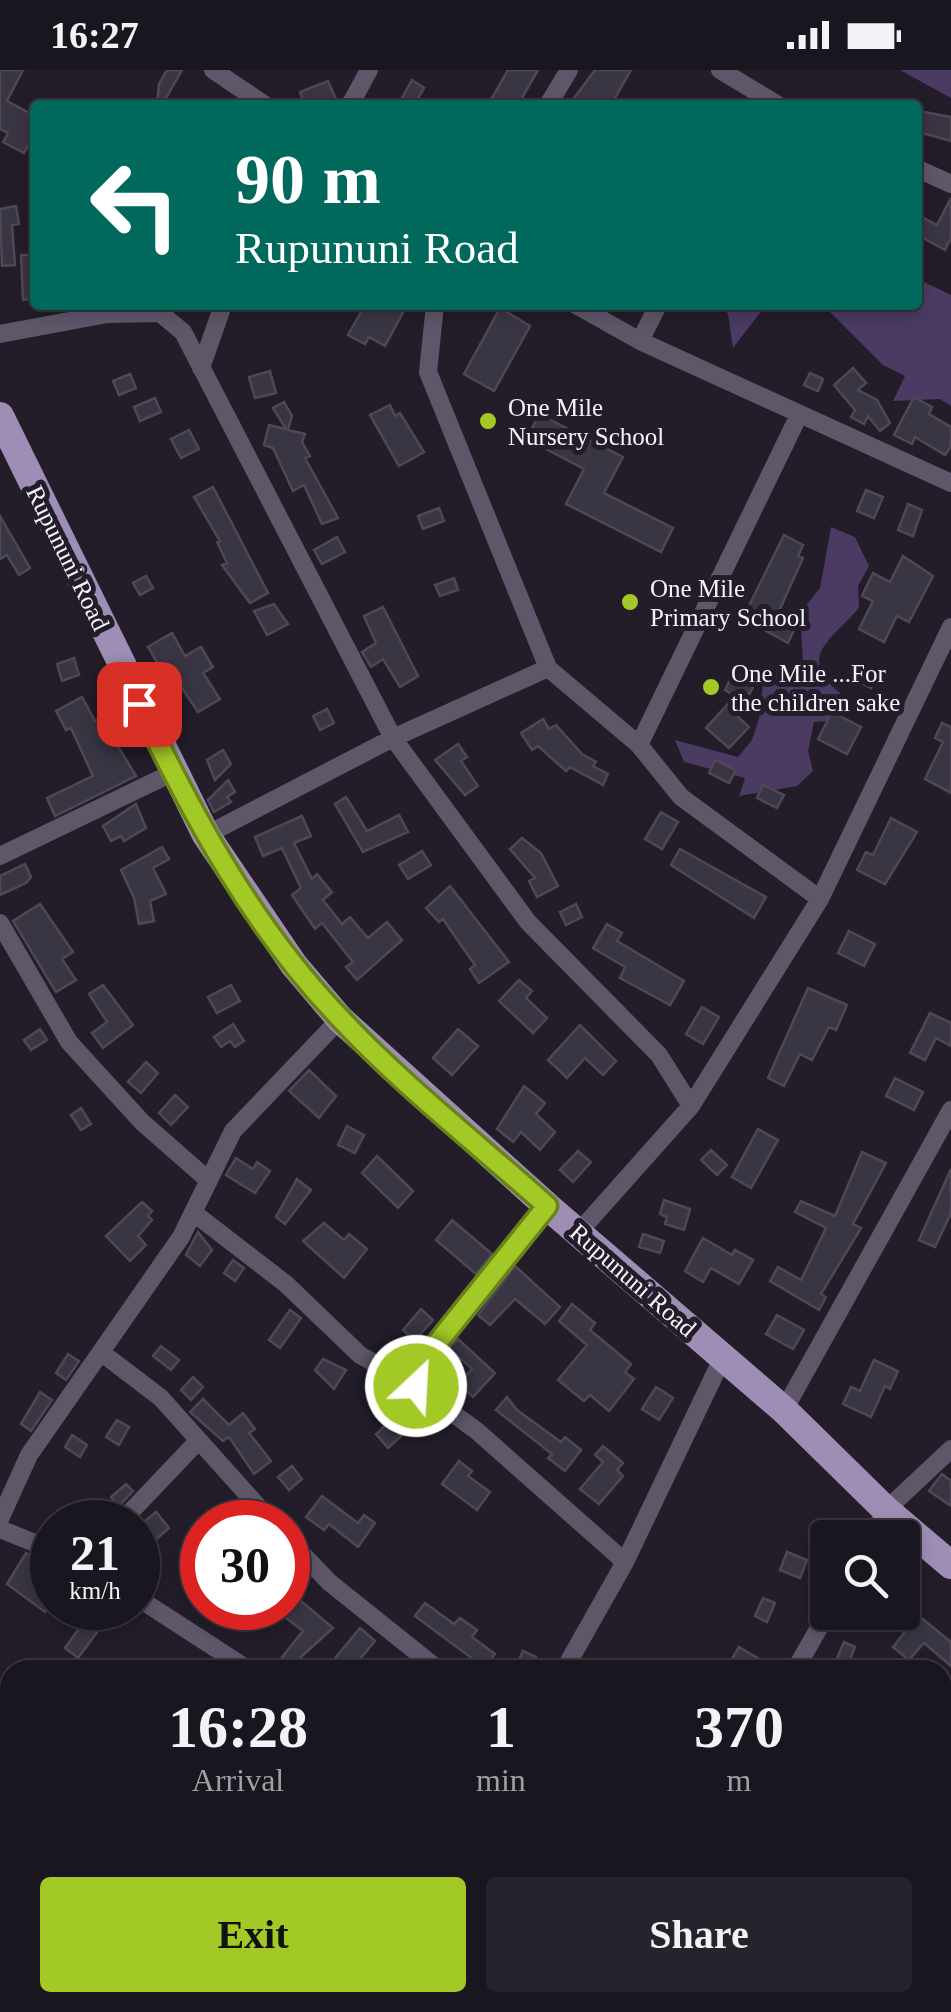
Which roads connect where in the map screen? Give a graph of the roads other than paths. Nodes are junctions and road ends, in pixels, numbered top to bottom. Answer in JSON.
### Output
{"nodes":[{"id":1,"x":212,"y":70,"type":"edge"},
{"id":2,"x":370,"y":70,"type":"edge"},
{"id":3,"x":569,"y":70,"type":"edge"},
{"id":4,"x":720,"y":70,"type":"edge"},
{"id":5,"x":257,"y":100,"type":"edge"},
{"id":6,"x":353,"y":100,"type":"edge"},
{"id":7,"x":551,"y":100,"type":"edge"},
{"id":8,"x":768,"y":100,"type":"edge"},
{"id":9,"x":922,"y":171,"type":"edge"},
{"id":10,"x":951,"y":184,"type":"edge"},
{"id":11,"x":220,"y":310,"type":"edge"},
{"id":12,"x":434,"y":310,"type":"edge"},
{"id":13,"x":585,"y":310,"type":"edge"},
{"id":14,"x":655,"y":310,"type":"edge"},
{"id":15,"x":0,"y":334,"type":"edge"},
{"id":16,"x":640,"y":340,"type":"junction"},
{"id":17,"x":200,"y":368,"type":"junction"},
{"id":18,"x":798,"y":415,"type":"junction"},
{"id":19,"x":0,"y":416,"type":"edge"},
{"id":20,"x":951,"y":483,"type":"edge"},
{"id":21,"x":951,"y":626,"type":"edge"},
{"id":22,"x":548,"y":668,"type":"junction"},
{"id":23,"x":393,"y":738,"type":"junction"},
{"id":24,"x":639,"y":746,"type":"junction"},
{"id":25,"x":172,"y":772,"type":"junction"},
{"id":26,"x":206,"y":835,"type":"junction"},
{"id":27,"x":0,"y":856,"type":"edge"},
{"id":28,"x":820,"y":899,"type":"junction"},
{"id":29,"x":0,"y":923,"type":"edge"},
{"id":30,"x":340,"y":1019,"type":"junction"},
{"id":31,"x":692,"y":1106,"type":"junction"},
{"id":32,"x":951,"y":1110,"type":"edge"},
{"id":33,"x":208,"y":1179,"type":"junction"},
{"id":34,"x":547,"y":1206,"type":"junction"},
{"id":35,"x":194,"y":1213,"type":"junction"},
{"id":36,"x":578,"y":1233,"type":"junction"},
{"id":37,"x":102,"y":1353,"type":"junction"},
{"id":38,"x":723,"y":1357,"type":"junction"},
{"id":39,"x":416,"y":1386,"type":"junction"},
{"id":40,"x":784,"y":1410,"type":"junction"},
{"id":41,"x":198,"y":1441,"type":"junction"},
{"id":42,"x":951,"y":1449,"type":"edge"},
{"id":43,"x":142,"y":1500,"type":"edge"},
{"id":44,"x":252,"y":1500,"type":"edge"},
{"id":45,"x":886,"y":1510,"type":"junction"},
{"id":46,"x":0,"y":1519,"type":"edge"},
{"id":47,"x":880,"y":1520,"type":"edge"},
{"id":48,"x":0,"y":1529,"type":"edge"},
{"id":49,"x":30,"y":1541,"type":"edge"},
{"id":50,"x":310,"y":1562,"type":"edge"},
{"id":51,"x":624,"y":1562,"type":"junction"},
{"id":52,"x":951,"y":1566,"type":"edge"},
{"id":53,"x":160,"y":1612,"type":"edge"},
{"id":54,"x":817,"y":1630,"type":"edge"},
{"id":55,"x":234,"y":1660,"type":"edge"},
{"id":56,"x":426,"y":1660,"type":"edge"},
{"id":57,"x":570,"y":1660,"type":"edge"},
{"id":58,"x":800,"y":1660,"type":"edge"}],
"edges":[{"from":1,"to":5,"type":"street"},
{"from":2,"to":6,"type":"street"},
{"from":3,"to":7,"type":"street"},
{"from":4,"to":8,"type":"street"},
{"from":9,"to":10,"type":"street"},
{"from":11,"to":17,"type":"street"},
{"from":12,"to":22,"type":"street"},
{"from":13,"to":16,"type":"street"},
{"from":14,"to":16,"type":"street"},
{"from":15,"to":17,"type":"street"},
{"from":16,"to":18,"type":"street"},
{"from":17,"to":23,"type":"street"},
{"from":18,"to":20,"type":"street"},
{"from":18,"to":24,"type":"street"},
{"from":19,"to":25,"type":"main road","name":"Rupununi Road"},
{"from":21,"to":28,"type":"street"},
{"from":22,"to":23,"type":"street"},
{"from":22,"to":24,"type":"street"},
{"from":23,"to":26,"type":"street"},
{"from":23,"to":31,"type":"street"},
{"from":24,"to":28,"type":"street"},
{"from":25,"to":26,"type":"main road","name":"Rupununi Road"},
{"from":25,"to":27,"type":"street"},
{"from":26,"to":30,"type":"main road","name":"Rupununi Road"},
{"from":28,"to":31,"type":"street"},
{"from":29,"to":33,"type":"street"},
{"from":30,"to":33,"type":"street"},
{"from":30,"to":34,"type":"main road","name":"Rupununi Road"},
{"from":31,"to":36,"type":"street"},
{"from":32,"to":40,"type":"street"},
{"from":33,"to":35,"type":"street"},
{"from":34,"to":36,"type":"main road","name":"Rupununi Road"},
{"from":34,"to":39,"type":"street"},
{"from":35,"to":37,"type":"street"},
{"from":35,"to":39,"type":"street"},
{"from":36,"to":38,"type":"main road","name":"Rupununi Road"},
{"from":37,"to":41,"type":"street"},
{"from":37,"to":46,"type":"street"},
{"from":38,"to":40,"type":"main road","name":"Rupununi Road"},
{"from":38,"to":51,"type":"street"},
{"from":39,"to":51,"type":"street"},
{"from":40,"to":45,"type":"main road","name":"Rupununi Road"},
{"from":41,"to":43,"type":"street"},
{"from":41,"to":44,"type":"street"},
{"from":42,"to":45,"type":"street"},
{"from":45,"to":47,"type":"street"},
{"from":45,"to":52,"type":"main road","name":"Rupununi Road"},
{"from":48,"to":49,"type":"street"},
{"from":50,"to":56,"type":"street"},
{"from":51,"to":57,"type":"street"},
{"from":53,"to":55,"type":"street"},
{"from":54,"to":58,"type":"street"}]}
